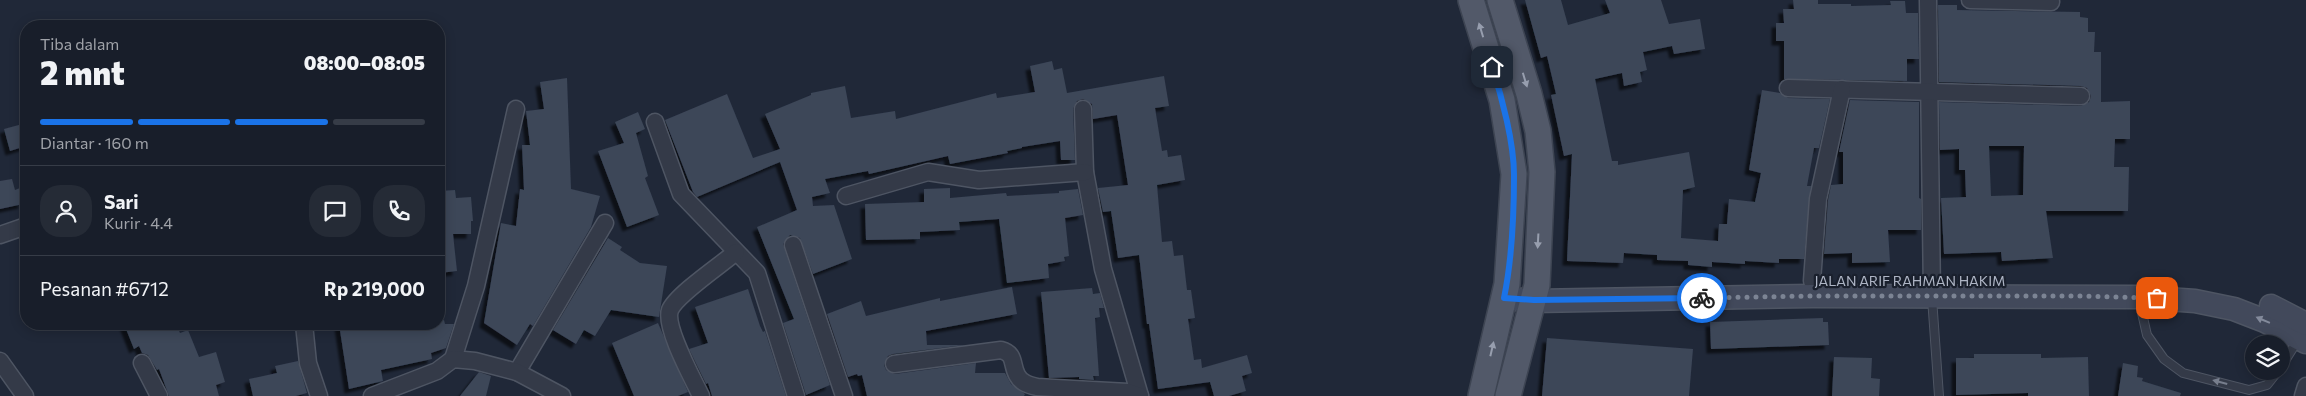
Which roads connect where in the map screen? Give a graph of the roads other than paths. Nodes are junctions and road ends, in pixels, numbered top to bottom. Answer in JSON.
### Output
{"nodes":[{"id":1,"x":1471,"y":0,"type":"edge"},
{"id":2,"x":1500,"y":0,"type":"edge"},
{"id":3,"x":1928,"y":0,"type":"edge"},
{"id":4,"x":1970,"y":0,"type":"edge"},
{"id":5,"x":2051,"y":2,"type":"dead end"},
{"id":6,"x":1788,"y":88,"type":"dead end"},
{"id":7,"x":1842,"y":89,"type":"junction"},
{"id":8,"x":1931,"y":92,"type":"junction"},
{"id":9,"x":2081,"y":96,"type":"dead end"},
{"id":10,"x":516,"y":109,"type":"dead end"},
{"id":11,"x":1083,"y":109,"type":"dead end"},
{"id":12,"x":655,"y":122,"type":"dead end"},
{"id":13,"x":1085,"y":172,"type":"junction"},
{"id":14,"x":846,"y":196,"type":"dead end"},
{"id":15,"x":605,"y":223,"type":"dead end"},
{"id":16,"x":20,"y":228,"type":"edge"},
{"id":17,"x":0,"y":235,"type":"edge"},
{"id":18,"x":793,"y":245,"type":"dead end"},
{"id":19,"x":736,"y":252,"type":"junction"},
{"id":20,"x":1812,"y":281,"type":"junction"},
{"id":21,"x":1932,"y":289,"type":"junction"},
{"id":22,"x":1506,"y":291,"type":"junction"},
{"id":23,"x":1535,"y":293,"type":"junction"},
{"id":24,"x":2138,"y":297,"type":"junction"},
{"id":25,"x":305,"y":330,"type":"edge"},
{"id":26,"x":2304,"y":335,"type":"edge"},
{"id":27,"x":2290,"y":354,"type":"edge"},
{"id":28,"x":453,"y":359,"type":"junction"},
{"id":29,"x":0,"y":361,"type":"edge"},
{"id":30,"x":142,"y":364,"type":"dead end"},
{"id":31,"x":894,"y":364,"type":"dead end"},
{"id":32,"x":517,"y":372,"type":"junction"},
{"id":33,"x":2271,"y":380,"type":"edge"},
{"id":34,"x":2306,"y":386,"type":"edge"},
{"id":35,"x":25,"y":396,"type":"edge"},
{"id":36,"x":159,"y":396,"type":"edge"},
{"id":37,"x":320,"y":396,"type":"edge"},
{"id":38,"x":372,"y":396,"type":"edge"},
{"id":39,"x":562,"y":396,"type":"edge"},
{"id":40,"x":701,"y":396,"type":"edge"},
{"id":41,"x":796,"y":396,"type":"edge"},
{"id":42,"x":844,"y":396,"type":"edge"},
{"id":43,"x":1140,"y":396,"type":"edge"},
{"id":44,"x":1481,"y":396,"type":"edge"},
{"id":45,"x":1508,"y":396,"type":"edge"},
{"id":46,"x":1938,"y":396,"type":"edge"},
{"id":47,"x":2303,"y":396,"type":"edge"}],
"edges":[{"from":22,"to":1,"type":"main road","one_way":true},
{"from":2,"to":23,"type":"main road","one_way":true},
{"from":3,"to":8,"type":"street"},
{"from":4,"to":5,"type":"street"},
{"from":6,"to":7,"type":"street"},
{"from":7,"to":8,"type":"street"},
{"from":7,"to":20,"type":"street"},
{"from":8,"to":9,"type":"street"},
{"from":8,"to":21,"type":"street"},
{"from":10,"to":28,"type":"street"},
{"from":11,"to":13,"type":"street"},
{"from":12,"to":19,"type":"street"},
{"from":13,"to":14,"type":"street"},
{"from":13,"to":43,"type":"street"},
{"from":15,"to":32,"type":"street"},
{"from":16,"to":17,"type":"street"},
{"from":18,"to":42,"type":"street"},
{"from":19,"to":40,"type":"street"},
{"from":19,"to":41,"type":"street"},
{"from":20,"to":21,"type":"main road","name":"JALAN ARIF RAHMAN HAKIM"},
{"from":20,"to":23,"type":"main road","name":"JALAN ARIF RAHMAN HAKIM"},
{"from":21,"to":23,"type":"main road","name":"JALAN ARIF RAHMAN HAKIM"},
{"from":21,"to":24,"type":"main road","name":"JALAN ARIF RAHMAN HAKIM"},
{"from":21,"to":26,"type":"main road","name":"JALAN ARIF RAHMAN HAKIM"},
{"from":21,"to":46,"type":"lane"},
{"from":22,"to":23,"type":"main road","name":"JALAN ARIF RAHMAN HAKIM"},
{"from":44,"to":22,"type":"main road","one_way":true},
{"from":23,"to":45,"type":"main road"},
{"from":26,"to":24,"type":"main road","name":"JALAN ARIF RAHMAN HAKIM","one_way":true},
{"from":33,"to":24,"type":"lane","one_way":true},
{"from":25,"to":37,"type":"street"},
{"from":26,"to":27,"type":"lane"},
{"from":28,"to":32,"type":"street"},
{"from":28,"to":38,"type":"street"},
{"from":29,"to":35,"type":"street"},
{"from":30,"to":36,"type":"street"},
{"from":31,"to":43,"type":"street"},
{"from":32,"to":39,"type":"street"},
{"from":34,"to":47,"type":"street"}]}
